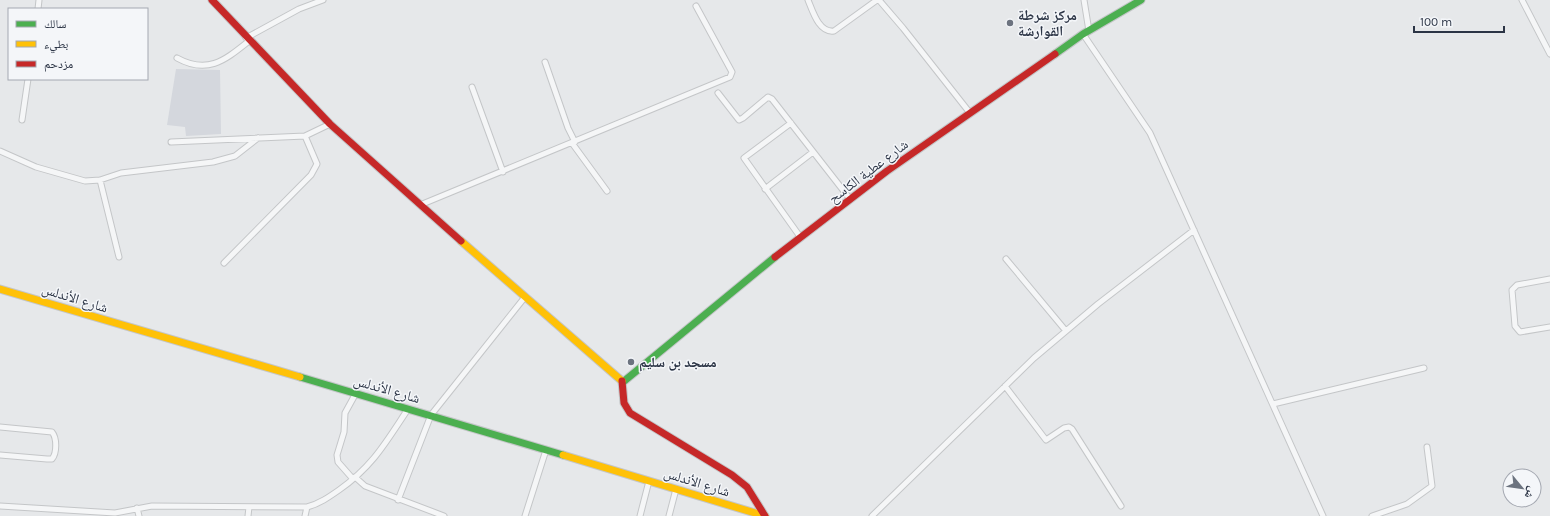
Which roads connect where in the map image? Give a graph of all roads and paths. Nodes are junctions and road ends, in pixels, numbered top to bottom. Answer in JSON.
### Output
{"nodes":[{"id":1,"x":212,"y":0,"type":"edge"},
{"id":2,"x":323,"y":0,"type":"edge"},
{"id":3,"x":808,"y":0,"type":"edge"},
{"id":4,"x":878,"y":0,"type":"edge"},
{"id":5,"x":1084,"y":0,"type":"edge"},
{"id":6,"x":1141,"y":0,"type":"edge"},
{"id":7,"x":1522,"y":0,"type":"edge"},
{"id":8,"x":696,"y":6,"type":"dead end"},
{"id":9,"x":1086,"y":33,"type":"junction"},
{"id":10,"x":248,"y":39,"type":"junction"},
{"id":11,"x":1550,"y":54,"type":"edge"},
{"id":12,"x":177,"y":58,"type":"dead end"},
{"id":13,"x":545,"y":62,"type":"dead end"},
{"id":14,"x":28,"y":80,"type":"edge"},
{"id":15,"x":472,"y":87,"type":"dead end"},
{"id":16,"x":718,"y":93,"type":"dead end"},
{"id":17,"x":970,"y":113,"type":"junction"},
{"id":18,"x":22,"y":120,"type":"dead end"},
{"id":19,"x":791,"y":123,"type":"junction"},
{"id":20,"x":330,"y":124,"type":"junction"},
{"id":21,"x":305,"y":136,"type":"junction"},
{"id":22,"x":258,"y":138,"type":"junction"},
{"id":23,"x":171,"y":142,"type":"dead end"},
{"id":24,"x":574,"y":143,"type":"junction"},
{"id":25,"x":0,"y":151,"type":"edge"},
{"id":26,"x":813,"y":152,"type":"junction"},
{"id":27,"x":503,"y":172,"type":"junction"},
{"id":28,"x":100,"y":180,"type":"junction"},
{"id":29,"x":765,"y":189,"type":"junction"},
{"id":30,"x":607,"y":191,"type":"dead end"},
{"id":31,"x":850,"y":200,"type":"junction"},
{"id":32,"x":420,"y":205,"type":"junction"},
{"id":33,"x":1194,"y":230,"type":"junction"},
{"id":34,"x":801,"y":238,"type":"junction"},
{"id":35,"x":119,"y":257,"type":"dead end"},
{"id":36,"x":1006,"y":259,"type":"dead end"},
{"id":37,"x":224,"y":263,"type":"dead end"},
{"id":38,"x":1550,"y":279,"type":"edge"},
{"id":39,"x":0,"y":289,"type":"edge"},
{"id":40,"x":525,"y":297,"type":"junction"},
{"id":41,"x":1550,"y":327,"type":"edge"},
{"id":42,"x":1066,"y":331,"type":"junction"},
{"id":43,"x":1424,"y":368,"type":"dead end"},
{"id":44,"x":623,"y":382,"type":"junction"},
{"id":45,"x":1005,"y":386,"type":"junction"},
{"id":46,"x":356,"y":393,"type":"junction"},
{"id":47,"x":1273,"y":404,"type":"junction"},
{"id":48,"x":408,"y":409,"type":"junction"},
{"id":49,"x":432,"y":415,"type":"junction"},
{"id":50,"x":0,"y":427,"type":"edge"},
{"id":51,"x":1427,"y":447,"type":"dead end"},
{"id":52,"x":546,"y":450,"type":"junction"},
{"id":53,"x":0,"y":455,"type":"edge"},
{"id":54,"x":354,"y":478,"type":"junction"},
{"id":55,"x":650,"y":482,"type":"junction"},
{"id":56,"x":676,"y":489,"type":"junction"},
{"id":57,"x":398,"y":500,"type":"junction"},
{"id":58,"x":0,"y":506,"type":"edge"},
{"id":59,"x":249,"y":506,"type":"junction"},
{"id":60,"x":1121,"y":506,"type":"dead end"},
{"id":61,"x":307,"y":507,"type":"junction"},
{"id":62,"x":137,"y":508,"type":"junction"},
{"id":63,"x":87,"y":514,"type":"edge"},
{"id":64,"x":139,"y":516,"type":"edge"},
{"id":65,"x":248,"y":516,"type":"edge"},
{"id":66,"x":306,"y":516,"type":"edge"},
{"id":67,"x":444,"y":516,"type":"edge"},
{"id":68,"x":524,"y":516,"type":"edge"},
{"id":69,"x":640,"y":516,"type":"edge"},
{"id":70,"x":669,"y":516,"type":"edge"},
{"id":71,"x":765,"y":516,"type":"edge"},
{"id":72,"x":872,"y":516,"type":"edge"},
{"id":73,"x":1323,"y":516,"type":"edge"},
{"id":74,"x":1372,"y":516,"type":"edge"}],
"edges":[{"from":1,"to":10,"type":"main road"},
{"from":2,"to":10,"type":"street"},
{"from":3,"to":4,"type":"street"},
{"from":4,"to":17,"type":"street"},
{"from":5,"to":9,"type":"street"},
{"from":6,"to":9,"type":"main road","name":"شارع عطية الكاسح"},
{"from":7,"to":11,"type":"street"},
{"from":8,"to":24,"type":"street"},
{"from":9,"to":17,"type":"main road","name":"شارع عطية الكاسح"},
{"from":9,"to":33,"type":"street"},
{"from":10,"to":12,"type":"street"},
{"from":10,"to":20,"type":"main road"},
{"from":13,"to":24,"type":"street"},
{"from":14,"to":18,"type":"street"},
{"from":15,"to":27,"type":"street"},
{"from":16,"to":19,"type":"street"},
{"from":17,"to":31,"type":"main road","name":"شارع عطية الكاسح"},
{"from":19,"to":26,"type":"street"},
{"from":19,"to":29,"type":"street"},
{"from":20,"to":21,"type":"street"},
{"from":20,"to":32,"type":"main road"},
{"from":21,"to":22,"type":"street"},
{"from":21,"to":37,"type":"street"},
{"from":22,"to":23,"type":"street"},
{"from":22,"to":28,"type":"street"},
{"from":24,"to":27,"type":"street"},
{"from":24,"to":30,"type":"street"},
{"from":25,"to":28,"type":"street"},
{"from":26,"to":29,"type":"street"},
{"from":26,"to":31,"type":"street"},
{"from":27,"to":32,"type":"street"},
{"from":28,"to":35,"type":"street"},
{"from":29,"to":34,"type":"street"},
{"from":31,"to":34,"type":"main road","name":"شارع عطية الكاسح"},
{"from":32,"to":40,"type":"main road"},
{"from":33,"to":42,"type":"street"},
{"from":33,"to":47,"type":"street"},
{"from":34,"to":44,"type":"main road","name":"شارع عطية الكاسح"},
{"from":36,"to":42,"type":"street"},
{"from":38,"to":41,"type":"street"},
{"from":39,"to":46,"type":"main road","name":"شارع الأندلس"},
{"from":40,"to":44,"type":"main road"},
{"from":40,"to":49,"type":"street"},
{"from":42,"to":45,"type":"street"},
{"from":43,"to":47,"type":"street"},
{"from":44,"to":71,"type":"main road"},
{"from":45,"to":60,"type":"street"},
{"from":45,"to":72,"type":"street"},
{"from":46,"to":48,"type":"main road","name":"شارع الأندلس"},
{"from":46,"to":54,"type":"street"},
{"from":47,"to":73,"type":"street"},
{"from":48,"to":49,"type":"main road","name":"شارع الأندلس"},
{"from":48,"to":54,"type":"street"},
{"from":49,"to":52,"type":"main road","name":"شارع الأندلس"},
{"from":49,"to":57,"type":"street"},
{"from":50,"to":53,"type":"street"},
{"from":51,"to":74,"type":"street"},
{"from":52,"to":55,"type":"main road","name":"شارع الأندلس"},
{"from":52,"to":68,"type":"street"},
{"from":54,"to":57,"type":"street"},
{"from":54,"to":61,"type":"street"},
{"from":55,"to":56,"type":"main road","name":"شارع الأندلس"},
{"from":55,"to":69,"type":"street"},
{"from":56,"to":70,"type":"street"},
{"from":56,"to":71,"type":"main road","name":"شارع الأندلس"},
{"from":57,"to":67,"type":"street"},
{"from":58,"to":63,"type":"street"},
{"from":59,"to":61,"type":"street"},
{"from":59,"to":62,"type":"street"},
{"from":59,"to":65,"type":"street"},
{"from":61,"to":66,"type":"street"},
{"from":62,"to":63,"type":"street"},
{"from":62,"to":64,"type":"street"}]}
